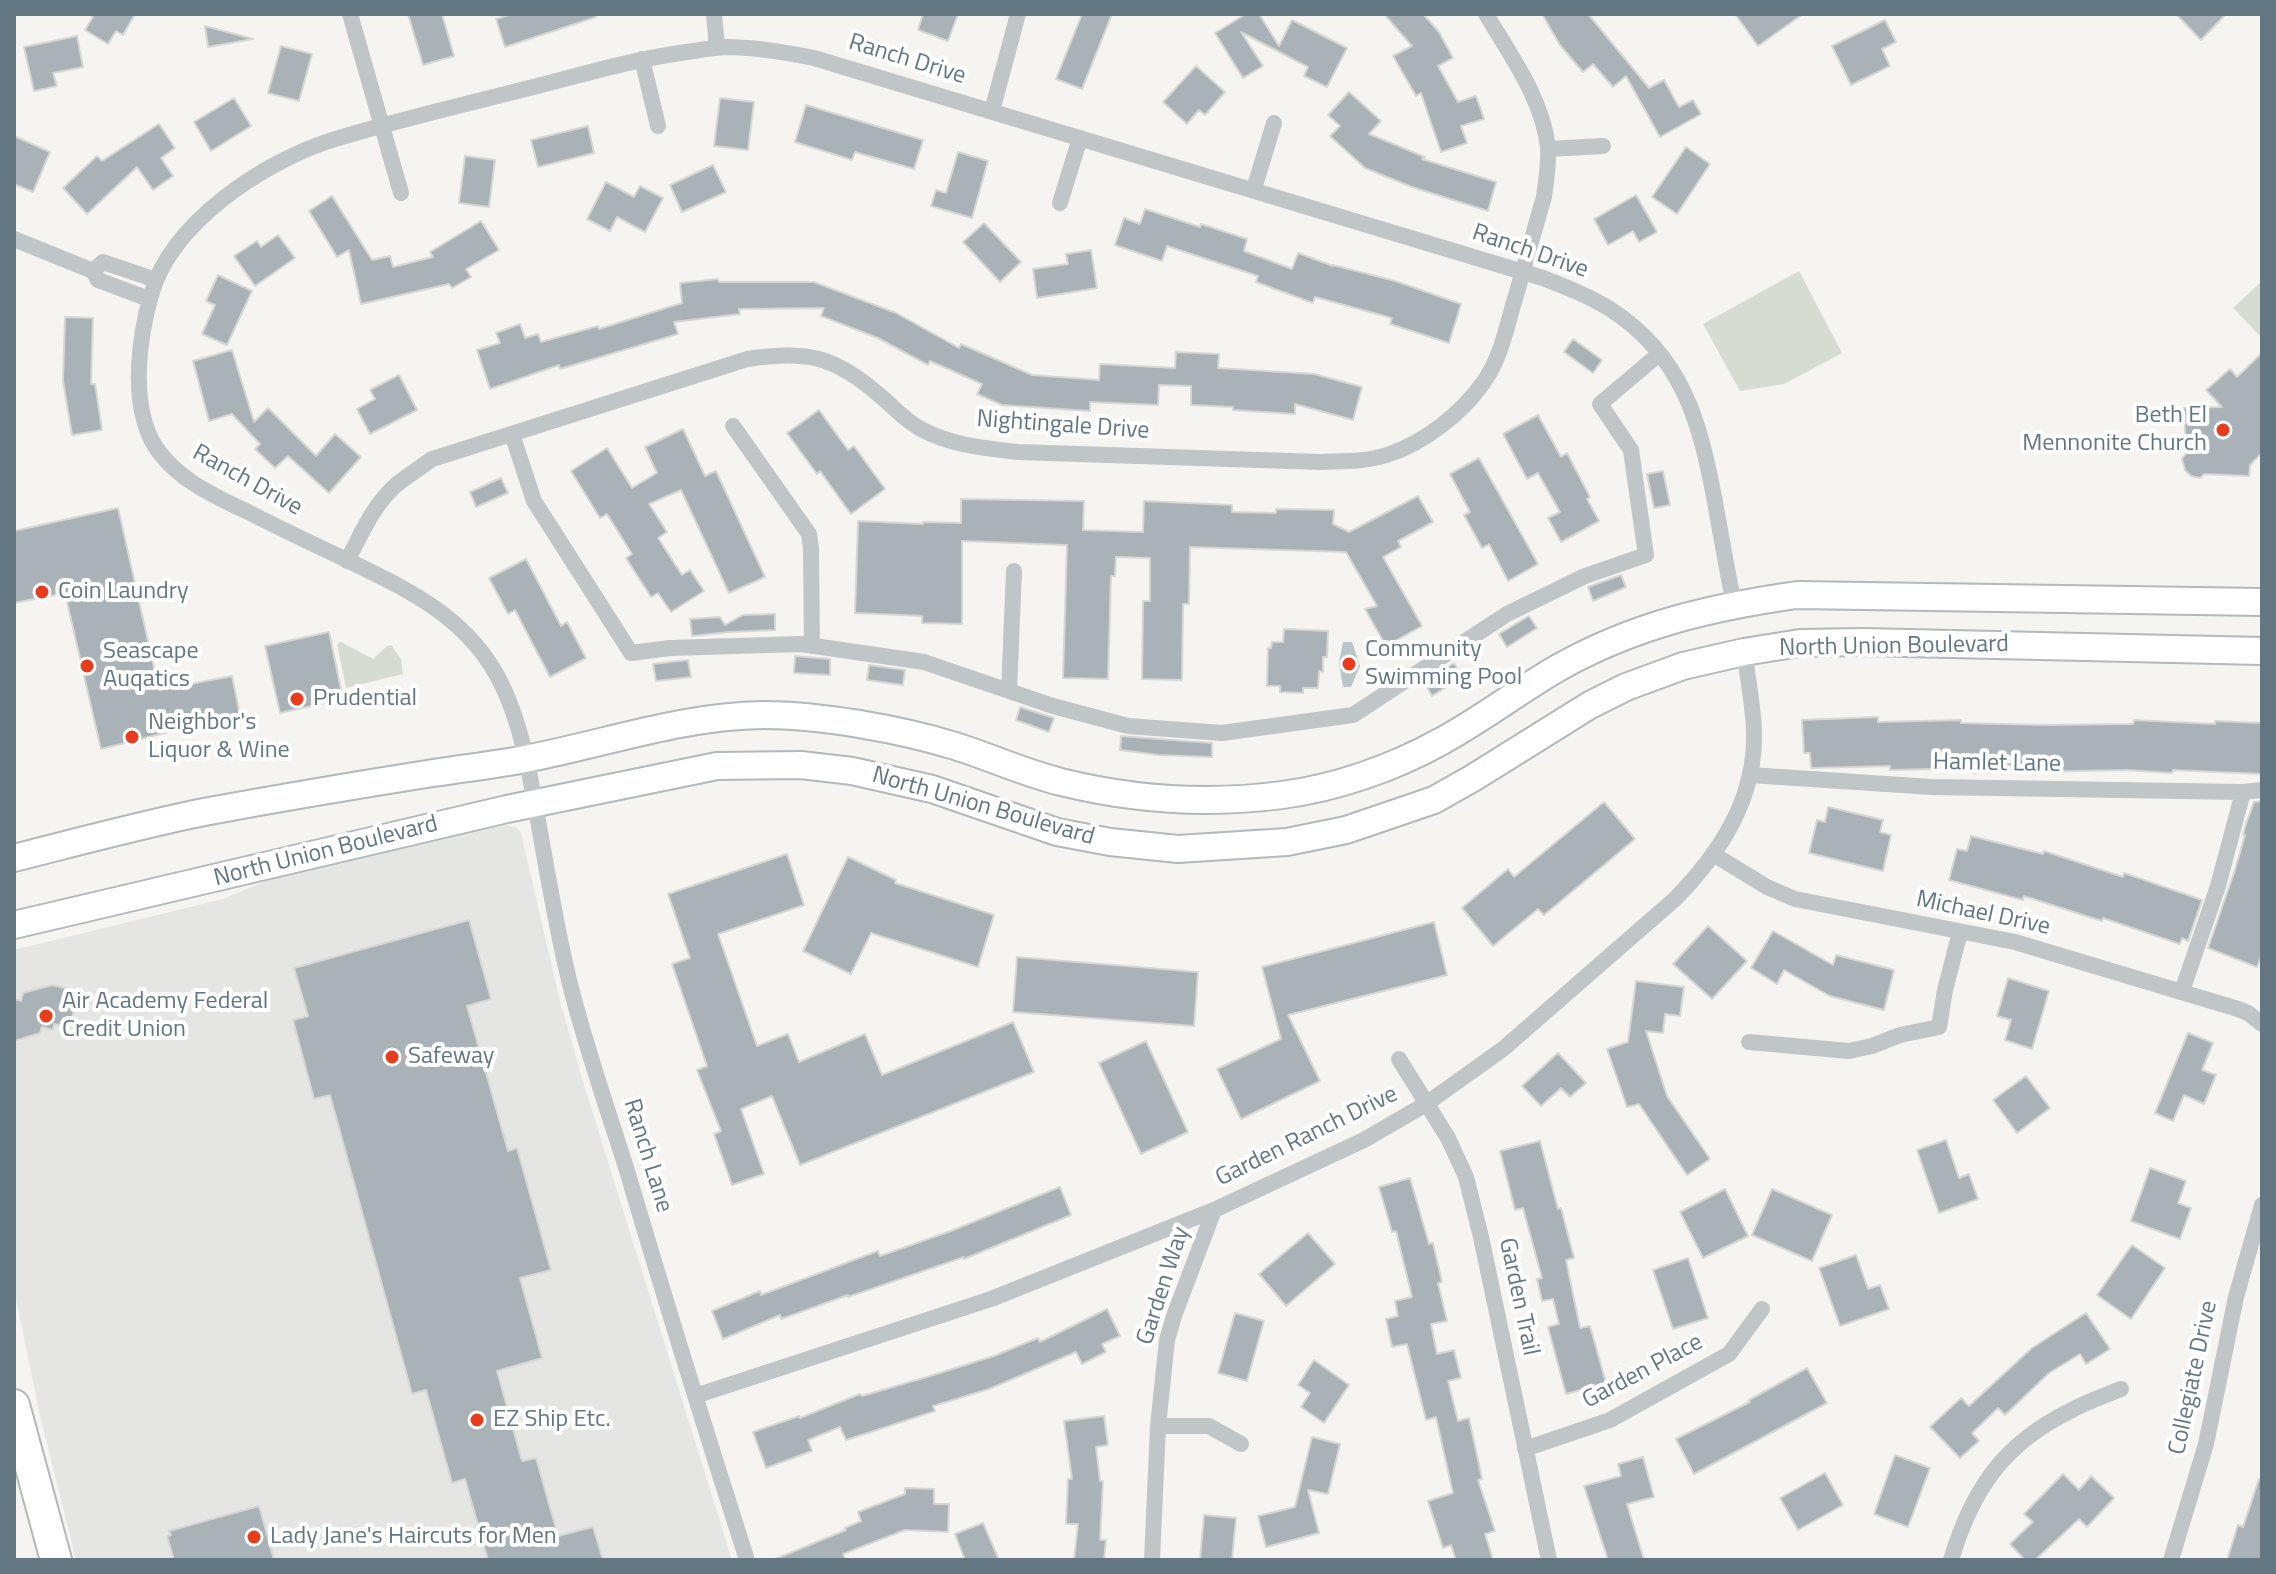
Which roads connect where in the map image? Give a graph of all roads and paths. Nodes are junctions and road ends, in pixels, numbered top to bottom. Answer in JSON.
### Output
{"nodes":[{"id":1,"x":350,"y":14,"type":"edge"},
{"id":2,"x":714,"y":14,"type":"edge"},
{"id":3,"x":1018,"y":14,"type":"edge"},
{"id":4,"x":1486,"y":14,"type":"edge"},
{"id":5,"x":717,"y":47,"type":"junction"},
{"id":6,"x":642,"y":59,"type":"junction"},
{"id":7,"x":992,"y":111,"type":"junction"},
{"id":8,"x":1274,"y":123,"type":"dead end"},
{"id":9,"x":381,"y":126,"type":"junction"},
{"id":10,"x":658,"y":126,"type":"dead end"},
{"id":11,"x":1080,"y":138,"type":"junction"},
{"id":12,"x":1603,"y":146,"type":"dead end"},
{"id":13,"x":1548,"y":149,"type":"junction"},
{"id":14,"x":1254,"y":189,"type":"junction"},
{"id":15,"x":401,"y":193,"type":"dead end"},
{"id":16,"x":1060,"y":203,"type":"dead end"},
{"id":17,"x":14,"y":239,"type":"edge"},
{"id":18,"x":93,"y":271,"type":"junction"},
{"id":19,"x":1523,"y":271,"type":"junction"},
{"id":20,"x":156,"y":280,"type":"junction"},
{"id":21,"x":149,"y":299,"type":"junction"},
{"id":22,"x":1659,"y":354,"type":"junction"},
{"id":23,"x":733,"y":426,"type":"dead end"},
{"id":24,"x":512,"y":434,"type":"junction"},
{"id":25,"x":347,"y":561,"type":"junction"},
{"id":26,"x":1014,"y":571,"type":"dead end"},
{"id":27,"x":2262,"y":602,"type":"edge"},
{"id":28,"x":1734,"y":604,"type":"junction"},
{"id":29,"x":812,"y":646,"type":"junction"},
{"id":30,"x":2262,"y":651,"type":"edge"},
{"id":31,"x":1744,"y":652,"type":"junction"},
{"id":32,"x":1009,"y":691,"type":"junction"},
{"id":33,"x":527,"y":758,"type":"junction"},
{"id":34,"x":1750,"y":775,"type":"junction"},
{"id":35,"x":2262,"y":790,"type":"edge"},
{"id":36,"x":2243,"y":792,"type":"junction"},
{"id":37,"x":535,"y":803,"type":"junction"},
{"id":38,"x":1713,"y":854,"type":"junction"},
{"id":39,"x":14,"y":858,"type":"edge"},
{"id":40,"x":14,"y":925,"type":"edge"},
{"id":41,"x":1960,"y":932,"type":"junction"},
{"id":42,"x":2182,"y":991,"type":"junction"},
{"id":43,"x":2255,"y":1013,"type":"edge"},
{"id":44,"x":2262,"y":1024,"type":"edge"},
{"id":45,"x":1749,"y":1042,"type":"dead end"},
{"id":46,"x":1399,"y":1059,"type":"dead end"},
{"id":47,"x":1426,"y":1104,"type":"junction"},
{"id":48,"x":2262,"y":1205,"type":"edge"},
{"id":49,"x":1214,"y":1210,"type":"junction"},
{"id":50,"x":1762,"y":1309,"type":"dead end"},
{"id":51,"x":2121,"y":1389,"type":"dead end"},
{"id":52,"x":695,"y":1396,"type":"junction"},
{"id":53,"x":14,"y":1405,"type":"edge"},
{"id":54,"x":1158,"y":1426,"type":"junction"},
{"id":55,"x":1241,"y":1444,"type":"dead end"},
{"id":56,"x":1525,"y":1449,"type":"junction"},
{"id":57,"x":56,"y":1560,"type":"edge"},
{"id":58,"x":747,"y":1560,"type":"edge"},
{"id":59,"x":1152,"y":1560,"type":"edge"},
{"id":60,"x":1549,"y":1560,"type":"edge"},
{"id":61,"x":1951,"y":1560,"type":"edge"},
{"id":62,"x":2171,"y":1560,"type":"edge"}],
"edges":[{"from":1,"to":9,"type":"street"},
{"from":2,"to":5,"type":"street"},
{"from":3,"to":7,"type":"street"},
{"from":4,"to":13,"type":"street","name":"Nightingale Drive"},
{"from":5,"to":6,"type":"street","name":"Ranch Drive"},
{"from":5,"to":7,"type":"street","name":"Ranch Drive"},
{"from":6,"to":9,"type":"street","name":"Ranch Drive"},
{"from":6,"to":10,"type":"street"},
{"from":7,"to":11,"type":"street","name":"Ranch Drive"},
{"from":8,"to":14,"type":"street"},
{"from":9,"to":15,"type":"street"},
{"from":9,"to":20,"type":"street","name":"Ranch Drive"},
{"from":11,"to":14,"type":"street","name":"Ranch Drive"},
{"from":11,"to":16,"type":"street"},
{"from":12,"to":13,"type":"street"},
{"from":13,"to":19,"type":"street","name":"Nightingale Drive"},
{"from":14,"to":19,"type":"street","name":"Ranch Drive"},
{"from":17,"to":18,"type":"street"},
{"from":18,"to":20,"type":"street"},
{"from":18,"to":21,"type":"street"},
{"from":19,"to":22,"type":"street","name":"Ranch Drive"},
{"from":19,"to":24,"type":"street","name":"Nightingale Drive"},
{"from":20,"to":21,"type":"street","name":"Ranch Drive"},
{"from":21,"to":25,"type":"street","name":"Ranch Drive"},
{"from":22,"to":28,"type":"street","name":"Ranch Drive"},
{"from":22,"to":32,"type":"street"},
{"from":23,"to":29,"type":"street"},
{"from":24,"to":25,"type":"street","name":"Nightingale Drive"},
{"from":24,"to":29,"type":"street"},
{"from":25,"to":33,"type":"street","name":"Ranch Drive"},
{"from":26,"to":32,"type":"street"},
{"from":27,"to":28,"type":"main road","name":"North Union Boulevard"},
{"from":28,"to":33,"type":"main road","name":"North Union Boulevard"},
{"from":29,"to":32,"type":"street"},
{"from":30,"to":31,"type":"main road","name":"North Union Boulevard"},
{"from":31,"to":34,"type":"street","name":"Garden Ranch Drive"},
{"from":31,"to":37,"type":"main road","name":"North Union Boulevard"},
{"from":33,"to":37,"type":"street","name":"Ranch Lane"},
{"from":33,"to":39,"type":"main road","name":"North Union Boulevard"},
{"from":34,"to":36,"type":"street","name":"Hamlet Lane"},
{"from":34,"to":38,"type":"street","name":"Garden Ranch Drive"},
{"from":35,"to":36,"type":"street","name":"Hamlet Lane"},
{"from":36,"to":42,"type":"street"},
{"from":37,"to":40,"type":"main road","name":"North Union Boulevard"},
{"from":37,"to":52,"type":"street","name":"Ranch Lane"},
{"from":38,"to":41,"type":"street","name":"Michael Drive"},
{"from":38,"to":47,"type":"street","name":"Garden Ranch Drive"},
{"from":41,"to":42,"type":"street","name":"Michael Drive"},
{"from":41,"to":45,"type":"street"},
{"from":42,"to":43,"type":"street","name":"Michael Drive"},
{"from":43,"to":44,"type":"street","name":"Michael Drive"},
{"from":46,"to":47,"type":"street","name":"Garden Trail"},
{"from":47,"to":49,"type":"street","name":"Garden Ranch Drive"},
{"from":47,"to":56,"type":"street","name":"Garden Trail"},
{"from":48,"to":62,"type":"street","name":"Collegiate Drive"},
{"from":49,"to":52,"type":"street","name":"Garden Ranch Drive"},
{"from":49,"to":54,"type":"street","name":"Garden Way"},
{"from":50,"to":56,"type":"street","name":"Garden Place"},
{"from":51,"to":61,"type":"street"},
{"from":52,"to":58,"type":"street","name":"Ranch Lane"},
{"from":53,"to":57,"type":"highway"},
{"from":54,"to":55,"type":"street"},
{"from":54,"to":59,"type":"street","name":"Garden Way"},
{"from":56,"to":60,"type":"street","name":"Garden Trail"}]}
